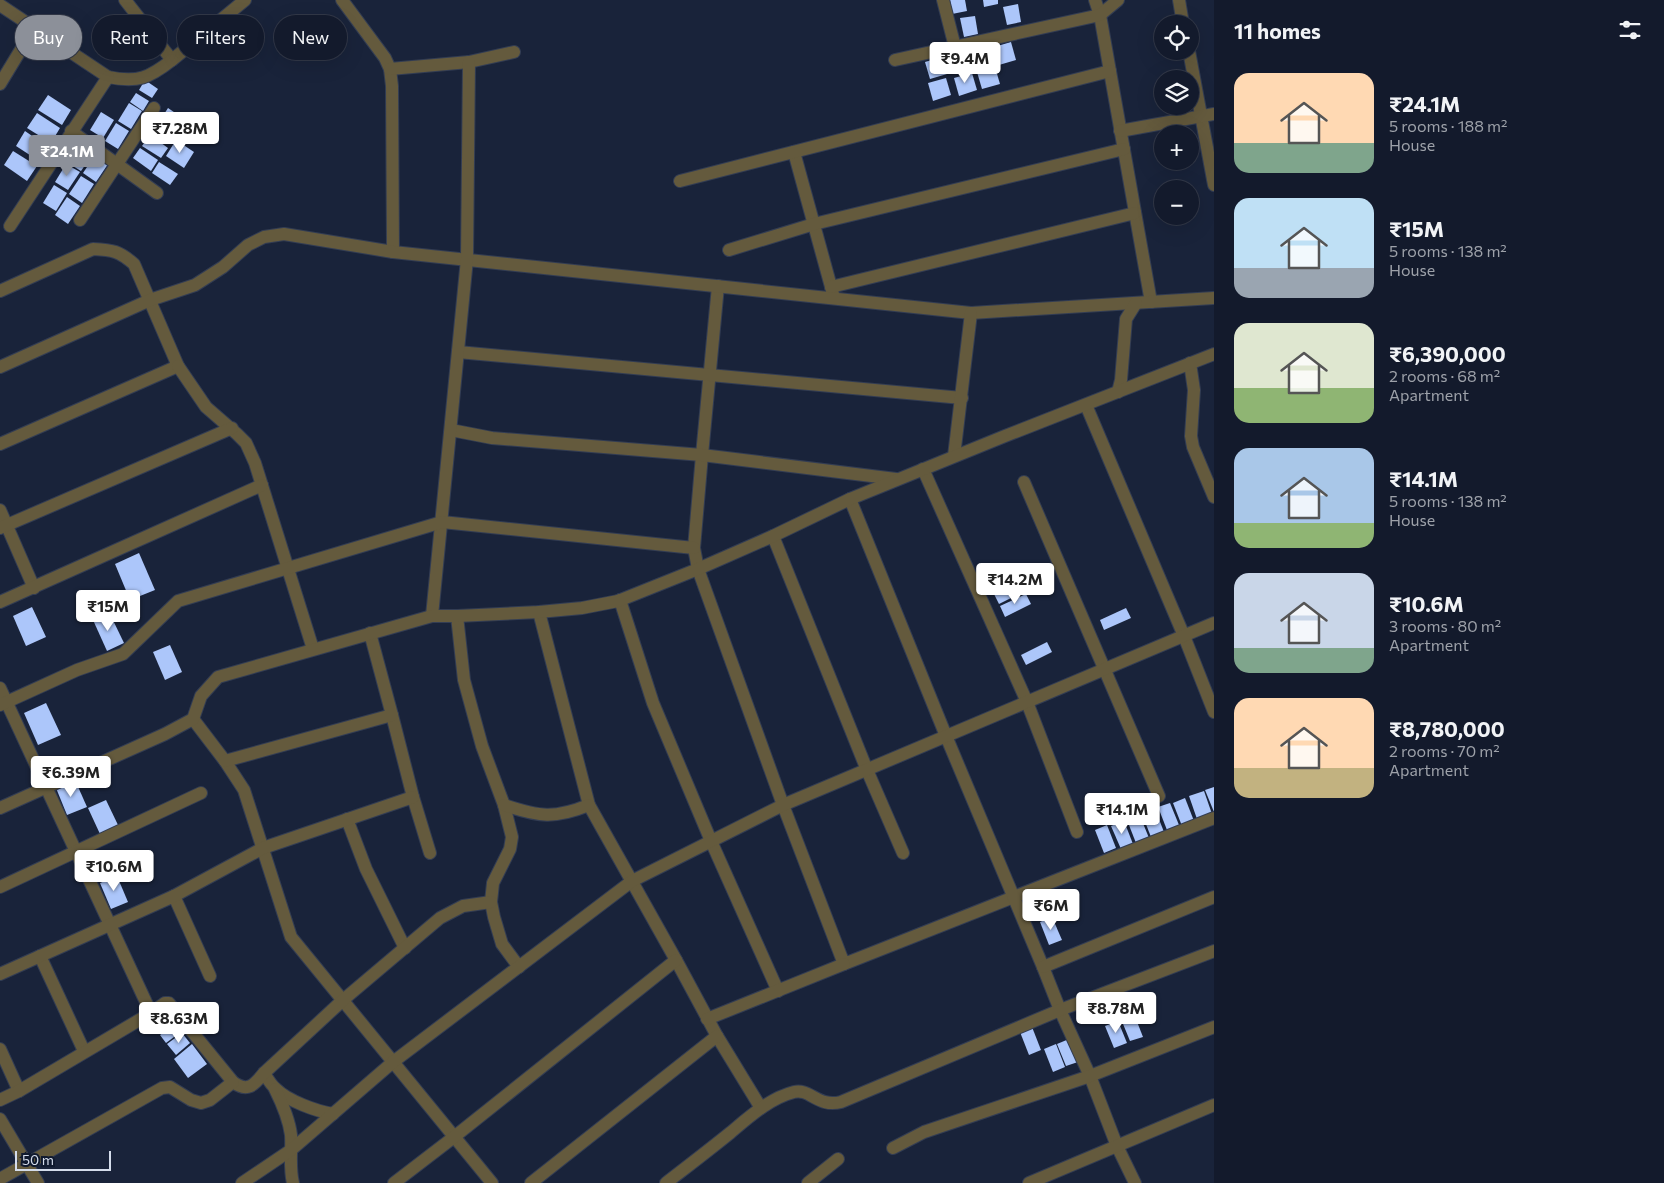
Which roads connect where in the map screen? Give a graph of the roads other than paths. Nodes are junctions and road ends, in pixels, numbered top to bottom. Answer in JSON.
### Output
{"nodes":[{"id":1,"x":125,"y":0,"type":"edge"},
{"id":2,"x":245,"y":0,"type":"edge"},
{"id":3,"x":342,"y":0,"type":"edge"},
{"id":4,"x":943,"y":0,"type":"edge"},
{"id":5,"x":1095,"y":0,"type":"edge"},
{"id":6,"x":1118,"y":0,"type":"edge"},
{"id":7,"x":1179,"y":0,"type":"edge"},
{"id":8,"x":0,"y":5,"type":"edge"},
{"id":9,"x":15,"y":15,"type":"edge"},
{"id":10,"x":1100,"y":15,"type":"junction"},
{"id":11,"x":1182,"y":15,"type":"edge"},
{"id":12,"x":954,"y":47,"type":"junction"},
{"id":13,"x":514,"y":52,"type":"dead end"},
{"id":14,"x":15,"y":59,"type":"edge"},
{"id":15,"x":82,"y":60,"type":"edge"},
{"id":16,"x":172,"y":60,"type":"junction"},
{"id":17,"x":895,"y":60,"type":"dead end"},
{"id":18,"x":1191,"y":60,"type":"edge"},
{"id":19,"x":469,"y":62,"type":"junction"},
{"id":20,"x":390,"y":69,"type":"junction"},
{"id":21,"x":1110,"y":71,"type":"junction"},
{"id":22,"x":108,"y":77,"type":"junction"},
{"id":23,"x":0,"y":84,"type":"edge"},
{"id":24,"x":154,"y":108,"type":"dead end"},
{"id":25,"x":1214,"y":114,"type":"edge"},
{"id":26,"x":1201,"y":116,"type":"junction"},
{"id":27,"x":71,"y":131,"type":"junction"},
{"id":28,"x":1120,"y":131,"type":"junction"},
{"id":29,"x":1124,"y":149,"type":"junction"},
{"id":30,"x":794,"y":152,"type":"junction"},
{"id":31,"x":117,"y":164,"type":"junction"},
{"id":32,"x":680,"y":181,"type":"dead end"},
{"id":33,"x":1214,"y":185,"type":"edge"},
{"id":34,"x":157,"y":193,"type":"dead end"},
{"id":35,"x":1135,"y":213,"type":"junction"},
{"id":36,"x":80,"y":220,"type":"dead end"},
{"id":37,"x":814,"y":224,"type":"junction"},
{"id":38,"x":10,"y":226,"type":"dead end"},
{"id":39,"x":729,"y":250,"type":"dead end"},
{"id":40,"x":393,"y":252,"type":"junction"},
{"id":41,"x":467,"y":259,"type":"junction"},
{"id":42,"x":718,"y":286,"type":"junction"},
{"id":43,"x":0,"y":292,"type":"edge"},
{"id":44,"x":833,"y":293,"type":"junction"},
{"id":45,"x":1214,"y":298,"type":"edge"},
{"id":46,"x":150,"y":300,"type":"junction"},
{"id":47,"x":1151,"y":302,"type":"junction"},
{"id":48,"x":1136,"y":303,"type":"junction"},
{"id":49,"x":971,"y":313,"type":"junction"},
{"id":50,"x":458,"y":352,"type":"junction"},
{"id":51,"x":1214,"y":354,"type":"edge"},
{"id":52,"x":1190,"y":363,"type":"junction"},
{"id":53,"x":178,"y":366,"type":"junction"},
{"id":54,"x":0,"y":367,"type":"edge"},
{"id":55,"x":711,"y":374,"type":"junction"},
{"id":56,"x":1118,"y":392,"type":"junction"},
{"id":57,"x":962,"y":398,"type":"junction"},
{"id":58,"x":1086,"y":404,"type":"junction"},
{"id":59,"x":232,"y":428,"type":"junction"},
{"id":60,"x":451,"y":430,"type":"junction"},
{"id":61,"x":0,"y":444,"type":"edge"},
{"id":62,"x":702,"y":455,"type":"junction"},
{"id":63,"x":954,"y":456,"type":"junction"},
{"id":64,"x":923,"y":469,"type":"junction"},
{"id":65,"x":898,"y":479,"type":"junction"},
{"id":66,"x":1024,"y":482,"type":"dead end"},
{"id":67,"x":262,"y":485,"type":"junction"},
{"id":68,"x":1214,"y":497,"type":"edge"},
{"id":69,"x":850,"y":498,"type":"junction"},
{"id":70,"x":0,"y":510,"type":"edge"},
{"id":71,"x":442,"y":522,"type":"junction"},
{"id":72,"x":4,"y":527,"type":"edge"},
{"id":73,"x":773,"y":536,"type":"junction"},
{"id":74,"x":694,"y":548,"type":"junction"},
{"id":75,"x":288,"y":568,"type":"junction"},
{"id":76,"x":698,"y":569,"type":"junction"},
{"id":77,"x":34,"y":588,"type":"junction"},
{"id":78,"x":620,"y":600,"type":"junction"},
{"id":79,"x":0,"y":602,"type":"edge"},
{"id":80,"x":539,"y":612,"type":"junction"},
{"id":81,"x":432,"y":616,"type":"junction"},
{"id":82,"x":457,"y":616,"type":"junction"},
{"id":83,"x":1214,"y":623,"type":"edge"},
{"id":84,"x":370,"y":633,"type":"junction"},
{"id":85,"x":1184,"y":636,"type":"junction"},
{"id":86,"x":313,"y":649,"type":"junction"},
{"id":87,"x":1104,"y":670,"type":"junction"},
{"id":88,"x":0,"y":688,"type":"edge"},
{"id":89,"x":1027,"y":702,"type":"junction"},
{"id":90,"x":3,"y":703,"type":"edge"},
{"id":91,"x":1214,"y":712,"type":"edge"},
{"id":92,"x":392,"y":715,"type":"junction"},
{"id":93,"x":193,"y":719,"type":"junction"},
{"id":94,"x":946,"y":736,"type":"junction"},
{"id":95,"x":226,"y":761,"type":"junction"},
{"id":96,"x":867,"y":770,"type":"junction"},
{"id":97,"x":46,"y":788,"type":"junction"},
{"id":98,"x":201,"y":793,"type":"dead end"},
{"id":99,"x":1159,"y":796,"type":"dead end"},
{"id":100,"x":413,"y":797,"type":"junction"},
{"id":101,"x":504,"y":805,"type":"junction"},
{"id":102,"x":590,"y":805,"type":"junction"},
{"id":103,"x":784,"y":805,"type":"junction"},
{"id":104,"x":0,"y":808,"type":"edge"},
{"id":105,"x":1214,"y":818,"type":"edge"},
{"id":106,"x":347,"y":820,"type":"junction"},
{"id":107,"x":1077,"y":832,"type":"dead end"},
{"id":108,"x":711,"y":841,"type":"junction"},
{"id":109,"x":263,"y":848,"type":"junction"},
{"id":110,"x":76,"y":853,"type":"junction"},
{"id":111,"x":430,"y":853,"type":"dead end"},
{"id":112,"x":903,"y":853,"type":"dead end"},
{"id":113,"x":632,"y":881,"type":"junction"},
{"id":114,"x":0,"y":887,"type":"edge"},
{"id":115,"x":174,"y":896,"type":"junction"},
{"id":116,"x":1014,"y":897,"type":"junction"},
{"id":117,"x":1214,"y":898,"type":"edge"},
{"id":118,"x":491,"y":902,"type":"junction"},
{"id":119,"x":109,"y":925,"type":"junction"},
{"id":120,"x":405,"y":948,"type":"junction"},
{"id":121,"x":1214,"y":951,"type":"edge"},
{"id":122,"x":40,"y":956,"type":"junction"},
{"id":123,"x":676,"y":960,"type":"junction"},
{"id":124,"x":844,"y":964,"type":"junction"},
{"id":125,"x":519,"y":967,"type":"junction"},
{"id":126,"x":1043,"y":967,"type":"junction"},
{"id":127,"x":0,"y":974,"type":"edge"},
{"id":128,"x":210,"y":976,"type":"dead end"},
{"id":129,"x":778,"y":991,"type":"junction"},
{"id":130,"x":343,"y":1000,"type":"junction"},
{"id":131,"x":1060,"y":1010,"type":"junction"},
{"id":132,"x":151,"y":1013,"type":"junction"},
{"id":133,"x":707,"y":1019,"type":"junction"},
{"id":134,"x":1214,"y":1026,"type":"edge"},
{"id":135,"x":716,"y":1036,"type":"junction"},
{"id":136,"x":0,"y":1049,"type":"edge"},
{"id":137,"x":84,"y":1051,"type":"junction"},
{"id":138,"x":393,"y":1062,"type":"junction"},
{"id":139,"x":264,"y":1073,"type":"junction"},
{"id":140,"x":1090,"y":1076,"type":"junction"},
{"id":141,"x":233,"y":1082,"type":"junction"},
{"id":142,"x":275,"y":1089,"type":"junction"},
{"id":143,"x":19,"y":1091,"type":"junction"},
{"id":144,"x":0,"y":1100,"type":"edge"},
{"id":145,"x":1214,"y":1105,"type":"edge"},
{"id":146,"x":761,"y":1108,"type":"junction"},
{"id":147,"x":333,"y":1114,"type":"junction"},
{"id":148,"x":0,"y":1119,"type":"edge"},
{"id":149,"x":454,"y":1137,"type":"junction"},
{"id":150,"x":1117,"y":1146,"type":"junction"},
{"id":151,"x":893,"y":1148,"type":"dead end"},
{"id":152,"x":291,"y":1150,"type":"junction"},
{"id":153,"x":838,"y":1159,"type":"dead end"},
{"id":154,"x":27,"y":1164,"type":"junction"},
{"id":155,"x":0,"y":1179,"type":"edge"},
{"id":156,"x":38,"y":1183,"type":"edge"},
{"id":157,"x":242,"y":1183,"type":"edge"},
{"id":158,"x":293,"y":1183,"type":"edge"},
{"id":159,"x":394,"y":1183,"type":"edge"},
{"id":160,"x":492,"y":1183,"type":"edge"},
{"id":161,"x":531,"y":1183,"type":"edge"},
{"id":162,"x":666,"y":1183,"type":"edge"},
{"id":163,"x":808,"y":1183,"type":"edge"},
{"id":164,"x":1029,"y":1183,"type":"edge"},
{"id":165,"x":1135,"y":1183,"type":"edge"}],
"edges":[{"from":1,"to":16,"type":"street"},
{"from":2,"to":16,"type":"street"},
{"from":3,"to":20,"type":"street"},
{"from":4,"to":12,"type":"street"},
{"from":5,"to":10,"type":"street"},
{"from":6,"to":10,"type":"street"},
{"from":7,"to":11,"type":"street"},
{"from":8,"to":9,"type":"street"},
{"from":10,"to":12,"type":"street"},
{"from":10,"to":21,"type":"street"},
{"from":12,"to":17,"type":"street"},
{"from":13,"to":19,"type":"street"},
{"from":14,"to":23,"type":"street"},
{"from":15,"to":22,"type":"street"},
{"from":16,"to":22,"type":"street"},
{"from":18,"to":26,"type":"street"},
{"from":19,"to":20,"type":"street"},
{"from":19,"to":41,"type":"street"},
{"from":20,"to":40,"type":"street"},
{"from":21,"to":28,"type":"street"},
{"from":21,"to":30,"type":"street"},
{"from":22,"to":27,"type":"street"},
{"from":24,"to":31,"type":"street"},
{"from":25,"to":26,"type":"street"},
{"from":26,"to":28,"type":"street"},
{"from":26,"to":33,"type":"street"},
{"from":27,"to":31,"type":"street"},
{"from":27,"to":38,"type":"street"},
{"from":28,"to":29,"type":"street"},
{"from":29,"to":35,"type":"street"},
{"from":29,"to":37,"type":"street"},
{"from":30,"to":32,"type":"street"},
{"from":30,"to":37,"type":"street"},
{"from":31,"to":34,"type":"street"},
{"from":31,"to":36,"type":"street"},
{"from":35,"to":44,"type":"street"},
{"from":35,"to":47,"type":"street"},
{"from":37,"to":39,"type":"street"},
{"from":37,"to":44,"type":"street"},
{"from":40,"to":41,"type":"street"},
{"from":40,"to":46,"type":"street"},
{"from":41,"to":42,"type":"street"},
{"from":41,"to":50,"type":"street"},
{"from":42,"to":44,"type":"street"},
{"from":42,"to":55,"type":"street"},
{"from":43,"to":46,"type":"street"},
{"from":44,"to":49,"type":"street"},
{"from":45,"to":47,"type":"street"},
{"from":46,"to":53,"type":"street"},
{"from":46,"to":54,"type":"street"},
{"from":47,"to":48,"type":"street"},
{"from":48,"to":49,"type":"street"},
{"from":48,"to":56,"type":"street"},
{"from":49,"to":57,"type":"street"},
{"from":50,"to":55,"type":"street"},
{"from":50,"to":60,"type":"street"},
{"from":51,"to":52,"type":"street"},
{"from":52,"to":56,"type":"street"},
{"from":52,"to":68,"type":"street"},
{"from":53,"to":59,"type":"street"},
{"from":53,"to":61,"type":"street"},
{"from":55,"to":57,"type":"street"},
{"from":55,"to":62,"type":"street"},
{"from":56,"to":58,"type":"street"},
{"from":57,"to":63,"type":"street"},
{"from":58,"to":63,"type":"street"},
{"from":58,"to":85,"type":"street"},
{"from":59,"to":67,"type":"street"},
{"from":59,"to":72,"type":"street"},
{"from":60,"to":62,"type":"street"},
{"from":60,"to":71,"type":"street"},
{"from":62,"to":65,"type":"street"},
{"from":62,"to":74,"type":"street"},
{"from":63,"to":64,"type":"street"},
{"from":64,"to":65,"type":"street"},
{"from":64,"to":89,"type":"street"},
{"from":65,"to":69,"type":"street"},
{"from":66,"to":87,"type":"street"},
{"from":67,"to":75,"type":"street"},
{"from":67,"to":77,"type":"street"},
{"from":69,"to":73,"type":"street"},
{"from":69,"to":94,"type":"street"},
{"from":70,"to":72,"type":"street"},
{"from":71,"to":74,"type":"street"},
{"from":71,"to":75,"type":"street"},
{"from":71,"to":81,"type":"street"},
{"from":72,"to":77,"type":"street"},
{"from":73,"to":76,"type":"street"},
{"from":73,"to":96,"type":"street"},
{"from":74,"to":76,"type":"street"},
{"from":75,"to":86,"type":"street"},
{"from":75,"to":90,"type":"street"},
{"from":76,"to":78,"type":"street"},
{"from":76,"to":103,"type":"street"},
{"from":77,"to":79,"type":"street"},
{"from":78,"to":80,"type":"street"},
{"from":78,"to":108,"type":"street"},
{"from":80,"to":82,"type":"street"},
{"from":80,"to":102,"type":"street"},
{"from":81,"to":82,"type":"street"},
{"from":81,"to":84,"type":"street"},
{"from":82,"to":101,"type":"street"},
{"from":83,"to":85,"type":"street"},
{"from":84,"to":86,"type":"street"},
{"from":84,"to":92,"type":"street"},
{"from":85,"to":87,"type":"street"},
{"from":85,"to":91,"type":"street"},
{"from":86,"to":93,"type":"street"},
{"from":87,"to":89,"type":"street"},
{"from":87,"to":99,"type":"street"},
{"from":88,"to":90,"type":"street"},
{"from":89,"to":94,"type":"street"},
{"from":89,"to":107,"type":"street"},
{"from":90,"to":97,"type":"street"},
{"from":92,"to":95,"type":"street"},
{"from":92,"to":100,"type":"street"},
{"from":93,"to":95,"type":"street"},
{"from":93,"to":97,"type":"street"},
{"from":94,"to":96,"type":"street"},
{"from":94,"to":116,"type":"street"},
{"from":95,"to":109,"type":"street"},
{"from":96,"to":103,"type":"street"},
{"from":96,"to":112,"type":"street"},
{"from":97,"to":104,"type":"street"},
{"from":97,"to":110,"type":"street"},
{"from":98,"to":110,"type":"street"},
{"from":100,"to":106,"type":"street"},
{"from":100,"to":111,"type":"street"},
{"from":101,"to":102,"type":"street"},
{"from":101,"to":118,"type":"street"},
{"from":102,"to":113,"type":"street"},
{"from":103,"to":108,"type":"street"},
{"from":103,"to":124,"type":"street"},
{"from":105,"to":116,"type":"street"},
{"from":106,"to":109,"type":"street"},
{"from":106,"to":120,"type":"street"},
{"from":108,"to":113,"type":"street"},
{"from":108,"to":129,"type":"street"},
{"from":109,"to":115,"type":"street"},
{"from":109,"to":130,"type":"street"},
{"from":110,"to":114,"type":"street"},
{"from":110,"to":119,"type":"street"},
{"from":113,"to":123,"type":"street"},
{"from":113,"to":125,"type":"street"},
{"from":115,"to":119,"type":"street"},
{"from":115,"to":128,"type":"street"},
{"from":116,"to":124,"type":"street"},
{"from":116,"to":126,"type":"street"},
{"from":117,"to":126,"type":"street"},
{"from":118,"to":120,"type":"street"},
{"from":118,"to":125,"type":"street"},
{"from":119,"to":122,"type":"street"},
{"from":119,"to":132,"type":"street"},
{"from":120,"to":130,"type":"street"},
{"from":121,"to":131,"type":"street"},
{"from":122,"to":127,"type":"street"},
{"from":122,"to":137,"type":"street"},
{"from":123,"to":133,"type":"street"},
{"from":123,"to":149,"type":"street"},
{"from":124,"to":129,"type":"street"},
{"from":125,"to":138,"type":"street"},
{"from":126,"to":131,"type":"street"},
{"from":129,"to":133,"type":"street"},
{"from":130,"to":138,"type":"street"},
{"from":130,"to":139,"type":"street"},
{"from":131,"to":140,"type":"street"},
{"from":131,"to":146,"type":"street"},
{"from":132,"to":137,"type":"street"},
{"from":132,"to":141,"type":"street"},
{"from":133,"to":135,"type":"street"},
{"from":134,"to":140,"type":"street"},
{"from":135,"to":146,"type":"street"},
{"from":135,"to":161,"type":"street"},
{"from":136,"to":143,"type":"street"},
{"from":137,"to":143,"type":"street"},
{"from":138,"to":147,"type":"street"},
{"from":138,"to":149,"type":"street"},
{"from":139,"to":141,"type":"street"},
{"from":139,"to":142,"type":"street"},
{"from":140,"to":150,"type":"street"},
{"from":140,"to":151,"type":"street"},
{"from":141,"to":154,"type":"street"},
{"from":142,"to":147,"type":"street"},
{"from":142,"to":152,"type":"street"},
{"from":143,"to":144,"type":"street"},
{"from":145,"to":150,"type":"street"},
{"from":146,"to":162,"type":"street"},
{"from":147,"to":152,"type":"street"},
{"from":148,"to":154,"type":"street"},
{"from":149,"to":159,"type":"street"},
{"from":149,"to":160,"type":"street"},
{"from":150,"to":164,"type":"street"},
{"from":150,"to":165,"type":"street"},
{"from":152,"to":157,"type":"street"},
{"from":152,"to":158,"type":"street"},
{"from":153,"to":163,"type":"street"},
{"from":154,"to":155,"type":"street"},
{"from":154,"to":156,"type":"street"}]}
